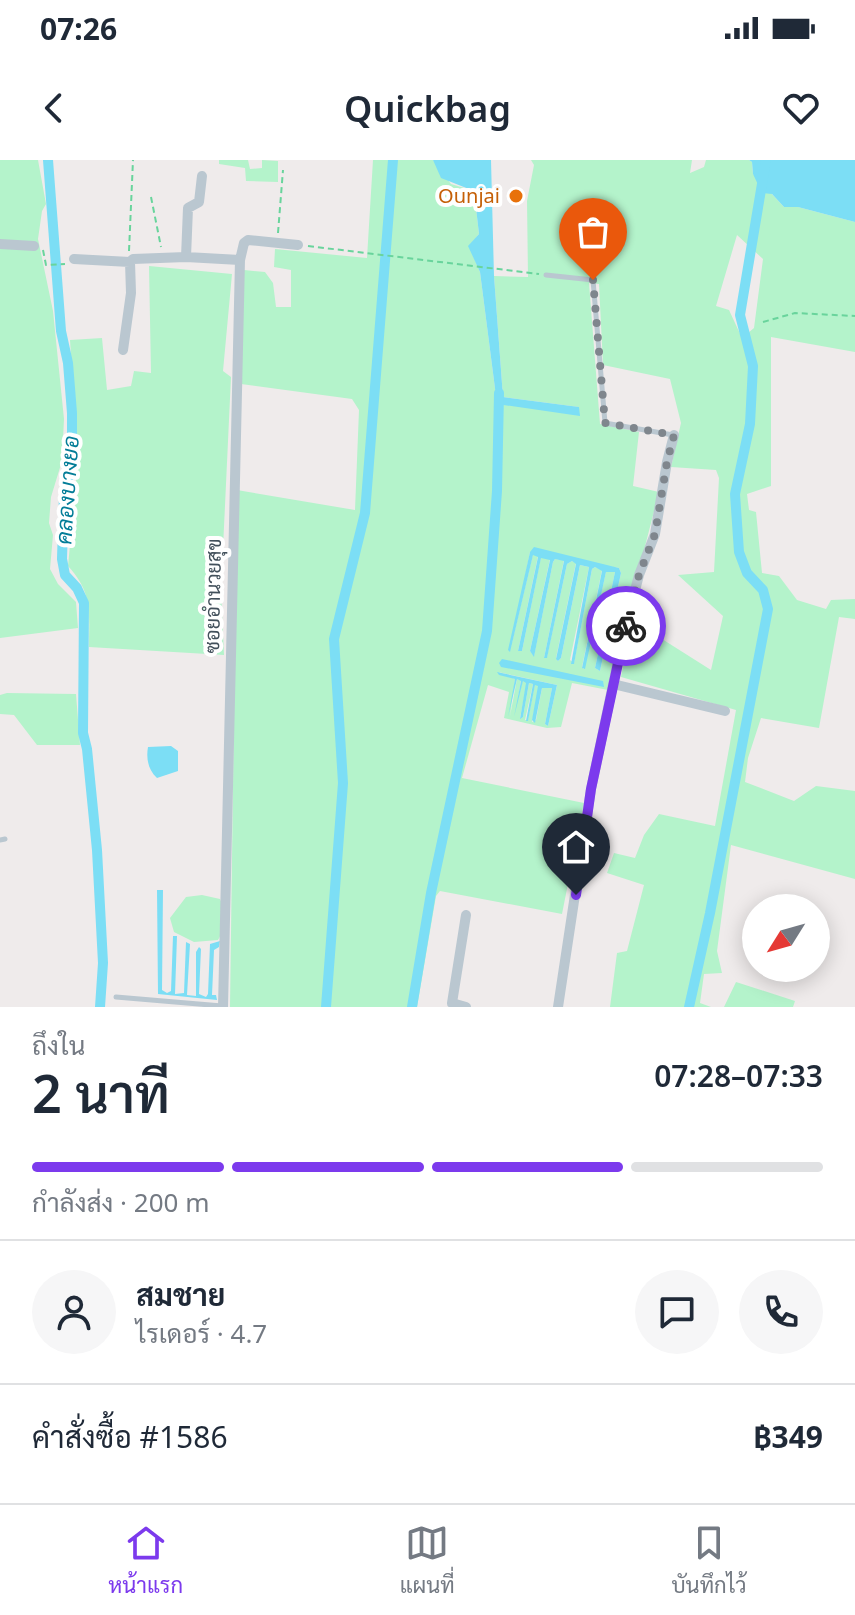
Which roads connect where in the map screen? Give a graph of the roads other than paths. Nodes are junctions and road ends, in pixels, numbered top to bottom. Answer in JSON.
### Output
{"nodes":[{"id":1,"x":202,"y":176,"type":"dead end"},
{"id":2,"x":0,"y":244,"type":"edge"},
{"id":3,"x":298,"y":245,"type":"road end"},
{"id":4,"x":34,"y":246,"type":"road end"},
{"id":5,"x":186,"y":257,"type":"junction"},
{"id":6,"x":240,"y":260,"type":"junction"},
{"id":7,"x":69,"y":261,"type":"road end"},
{"id":8,"x":132,"y":261,"type":"junction"},
{"id":9,"x":546,"y":275,"type":"road end"},
{"id":10,"x":123,"y":350,"type":"dead end"},
{"id":11,"x":674,"y":435,"type":"joint"},
{"id":12,"x":613,"y":684,"type":"junction"},
{"id":13,"x":725,"y":711,"type":"dead end"},
{"id":14,"x":466,"y":915,"type":"dead end"},
{"id":15,"x":116,"y":997,"type":"dead end"},
{"id":16,"x":223,"y":1006,"type":"edge"},
{"id":17,"x":466,"y":1007,"type":"edge"},
{"id":18,"x":558,"y":1007,"type":"edge"}],
"edges":[{"from":1,"to":5,"type":"street"},
{"from":2,"to":4,"type":"street"},
{"from":3,"to":6,"type":"street"},
{"from":5,"to":6,"type":"street"},
{"from":5,"to":8,"type":"street"},
{"from":6,"to":16,"type":"street","name":"ซอยอำนวยสุข"},
{"from":7,"to":8,"type":"street"},
{"from":8,"to":10,"type":"street"},
{"from":9,"to":11,"type":"lane"},
{"from":11,"to":12,"type":"street"},
{"from":12,"to":13,"type":"street"},
{"from":12,"to":18,"type":"street"},
{"from":14,"to":17,"type":"street"},
{"from":15,"to":16,"type":"lane"}]}
